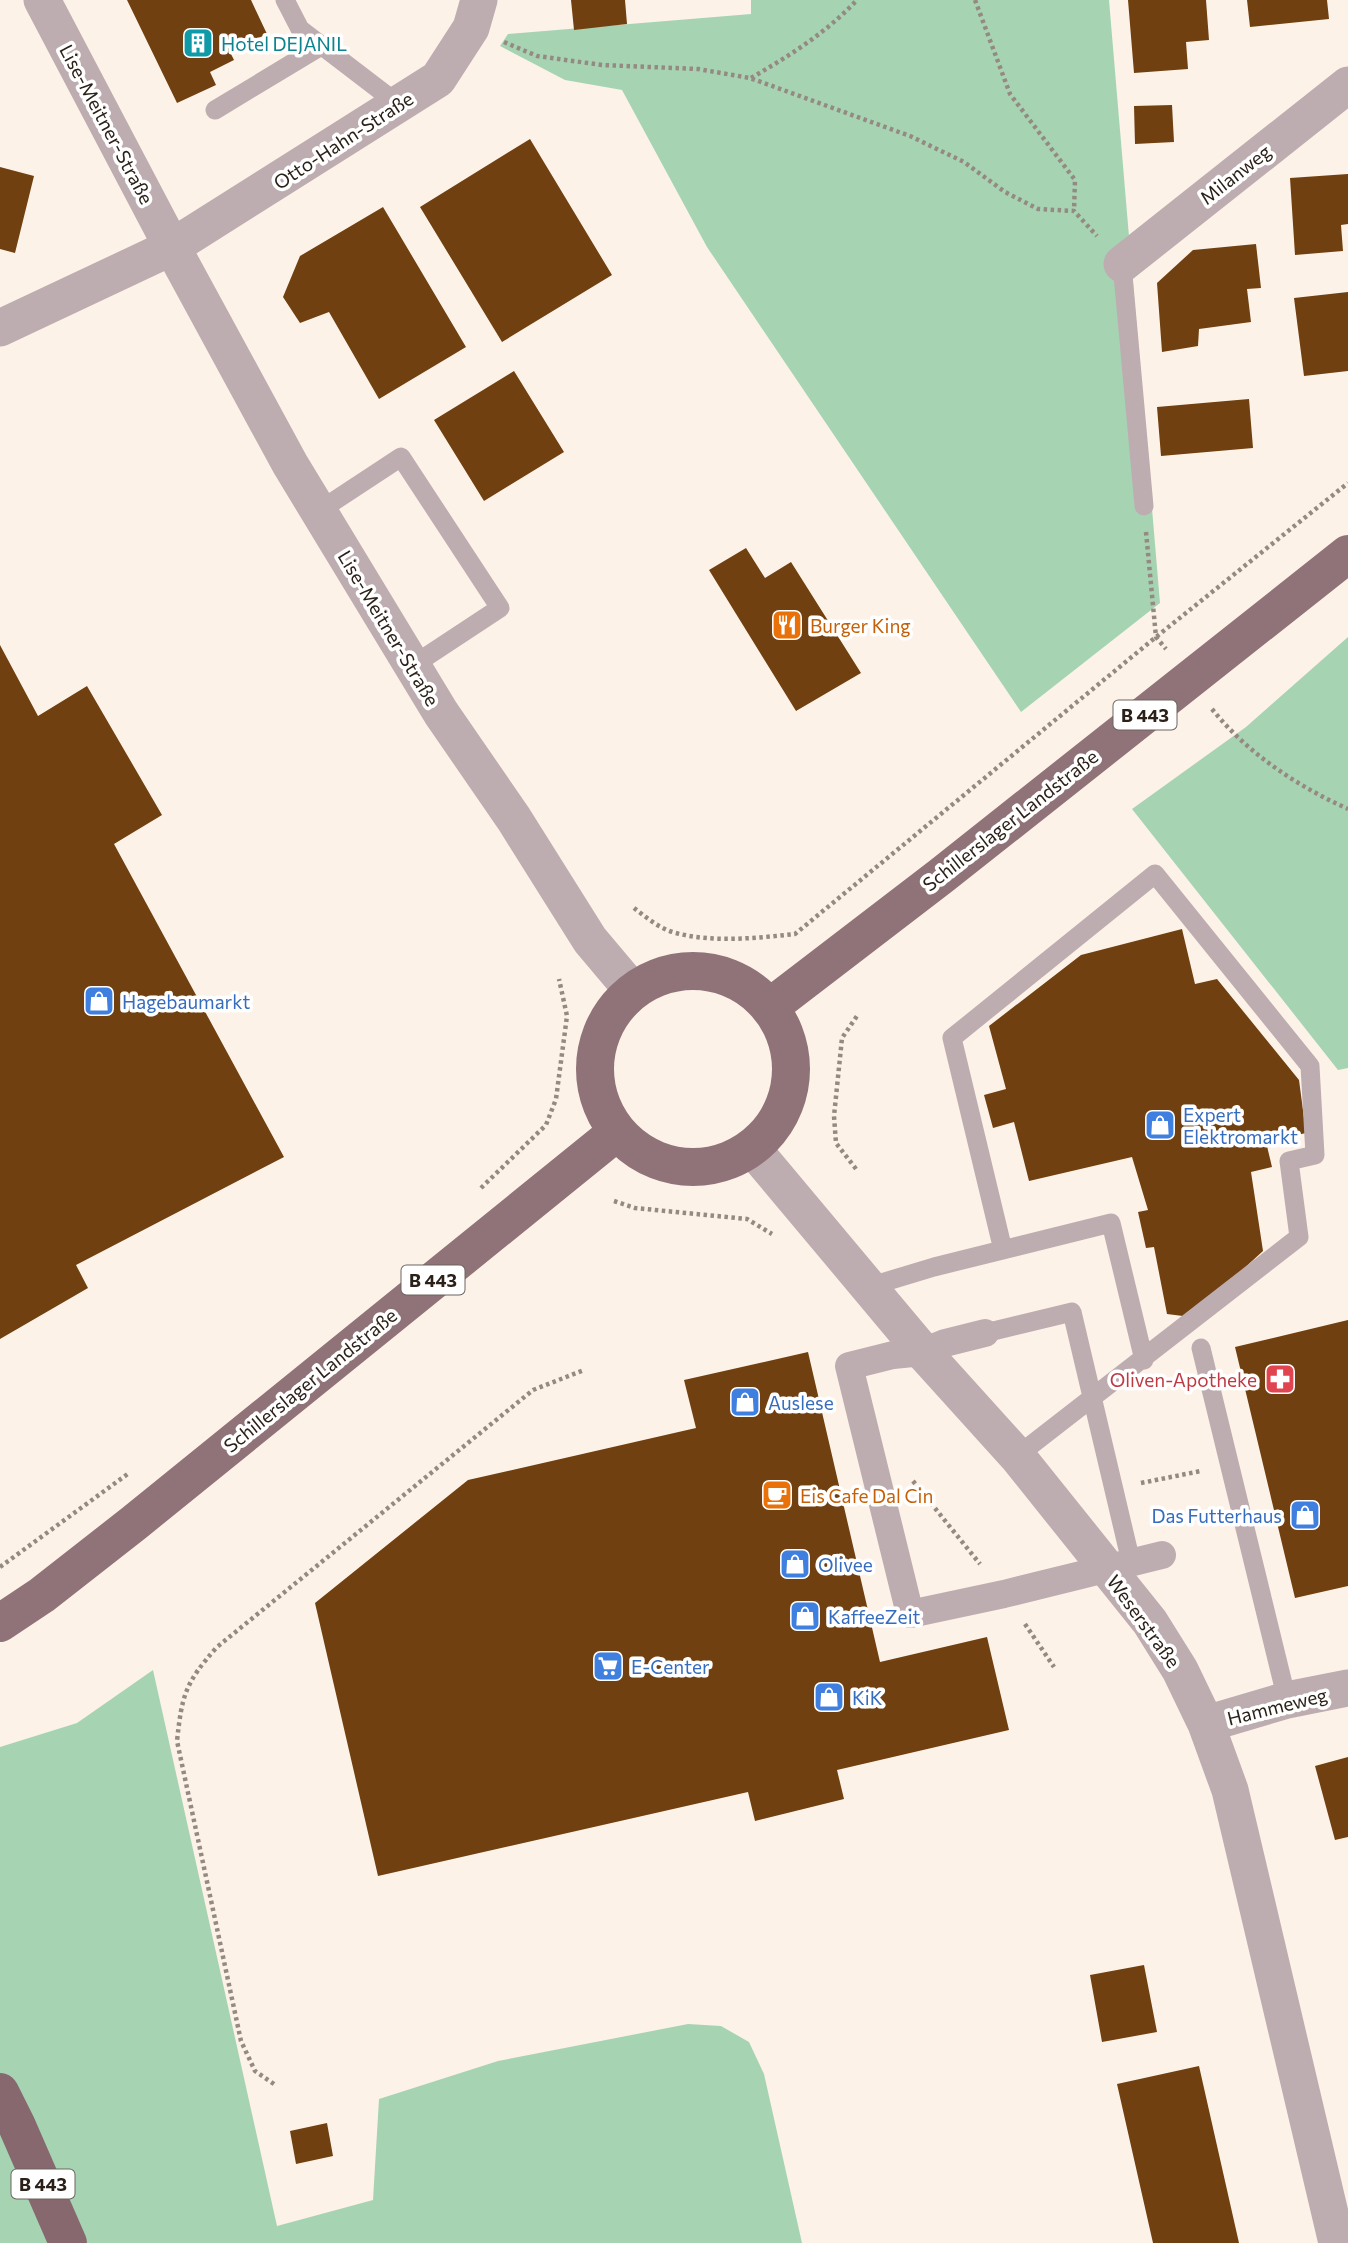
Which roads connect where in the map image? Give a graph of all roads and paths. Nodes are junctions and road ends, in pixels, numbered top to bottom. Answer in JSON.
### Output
{"nodes":[{"id":1,"x":42,"y":0,"type":"edge"},
{"id":2,"x":285,"y":0,"type":"edge"},
{"id":3,"x":857,"y":0,"type":"edge"},
{"id":4,"x":975,"y":0,"type":"edge"},
{"id":5,"x":475,"y":14,"type":"edge"},
{"id":6,"x":321,"y":46,"type":"junction"},
{"id":7,"x":750,"y":78,"type":"junction"},
{"id":8,"x":1348,"y":85,"type":"edge"},
{"id":9,"x":398,"y":104,"type":"junction"},
{"id":10,"x":215,"y":110,"type":"dead end"},
{"id":11,"x":1074,"y":211,"type":"junction"},
{"id":12,"x":172,"y":247,"type":"junction"},
{"id":13,"x":1122,"y":264,"type":"junction"},
{"id":14,"x":0,"y":328,"type":"edge"},
{"id":15,"x":1348,"y":483,"type":"edge"},
{"id":16,"x":1144,"y":506,"type":"joint"},
{"id":17,"x":318,"y":511,"type":"junction"},
{"id":18,"x":1348,"y":554,"type":"edge"},
{"id":19,"x":1156,"y":636,"type":"junction"},
{"id":20,"x":412,"y":666,"type":"junction"},
{"id":21,"x":1189,"y":681,"type":"junction"},
{"id":22,"x":1348,"y":809,"type":"edge"},
{"id":23,"x":634,"y":908,"type":"dead end"},
{"id":24,"x":559,"y":979,"type":"dead end"},
{"id":25,"x":633,"y":991,"type":"junction"},
{"id":26,"x":769,"y":1007,"type":"junction"},
{"id":27,"x":857,"y":1016,"type":"dead end"},
{"id":28,"x":545,"y":1125,"type":"dead end"},
{"id":29,"x":617,"y":1132,"type":"junction"},
{"id":30,"x":752,"y":1148,"type":"junction"},
{"id":31,"x":856,"y":1169,"type":"dead end"},
{"id":32,"x":614,"y":1201,"type":"dead end"},
{"id":33,"x":776,"y":1237,"type":"dead end"},
{"id":34,"x":1003,"y":1250,"type":"junction"},
{"id":35,"x":868,"y":1287,"type":"junction"},
{"id":36,"x":985,"y":1333,"type":"joint"},
{"id":37,"x":1201,"y":1348,"type":"dead end"},
{"id":38,"x":923,"y":1352,"type":"junction"},
{"id":39,"x":1144,"y":1360,"type":"junction"},
{"id":40,"x":584,"y":1370,"type":"dead end"},
{"id":41,"x":1093,"y":1397,"type":"junction"},
{"id":42,"x":1017,"y":1456,"type":"junction"},
{"id":43,"x":1230,"y":1465,"type":"junction"},
{"id":44,"x":132,"y":1471,"type":"dead end"},
{"id":45,"x":912,"y":1480,"type":"dead end"},
{"id":46,"x":1113,"y":1489,"type":"junction"},
{"id":47,"x":1161,"y":1555,"type":"dead end"},
{"id":48,"x":1119,"y":1565,"type":"junction"},
{"id":49,"x":0,"y":1567,"type":"edge"},
{"id":50,"x":1004,"y":1594,"type":"junction"},
{"id":51,"x":0,"y":1623,"type":"edge"},
{"id":52,"x":1054,"y":1667,"type":"dead end"},
{"id":53,"x":1348,"y":1688,"type":"edge"},
{"id":54,"x":1287,"y":1700,"type":"junction"},
{"id":55,"x":1206,"y":1724,"type":"junction"},
{"id":56,"x":274,"y":2084,"type":"dead end"},
{"id":57,"x":0,"y":2092,"type":"edge"},
{"id":58,"x":17,"y":2126,"type":"junction"},
{"id":59,"x":45,"y":2243,"type":"edge"},
{"id":60,"x":68,"y":2243,"type":"edge"},
{"id":61,"x":1337,"y":2243,"type":"edge"}],
"edges":[{"from":1,"to":12,"type":"street","name":"Lise-Meitner-Straße"},
{"from":2,"to":6,"type":"lane"},
{"from":3,"to":7,"type":"path"},
{"from":4,"to":11,"type":"path"},
{"from":5,"to":7,"type":"path"},
{"from":5,"to":9,"type":"street","name":"Otto-Hahn-Straße"},
{"from":6,"to":9,"type":"lane"},
{"from":6,"to":10,"type":"lane"},
{"from":7,"to":11,"type":"path"},
{"from":8,"to":13,"type":"street","name":"Milanweg"},
{"from":9,"to":12,"type":"street","name":"Otto-Hahn-Straße"},
{"from":11,"to":13,"type":"path"},
{"from":12,"to":14,"type":"street"},
{"from":12,"to":17,"type":"street","name":"Lise-Meitner-Straße"},
{"from":13,"to":16,"type":"lane"},
{"from":15,"to":19,"type":"path"},
{"from":16,"to":19,"type":"path"},
{"from":17,"to":20,"type":"street","name":"Lise-Meitner-Straße"},
{"from":17,"to":20,"type":"lane"},
{"from":18,"to":21,"type":"main road","name":"Schillerslager Landstraße","number":"B 443"},
{"from":19,"to":21,"type":"path"},
{"from":19,"to":23,"type":"path"},
{"from":20,"to":25,"type":"street","name":"Lise-Meitner-Straße"},
{"from":21,"to":22,"type":"path"},
{"from":21,"to":26,"type":"main road","name":"Schillerslager Landstraße","number":"B 443"},
{"from":24,"to":28,"type":"path"},
{"from":25,"to":26,"type":"main road"},
{"from":25,"to":29,"type":"main road"},
{"from":26,"to":30,"type":"main road"},
{"from":27,"to":31,"type":"path"},
{"from":29,"to":30,"type":"main road"},
{"from":29,"to":51,"type":"main road","name":"Schillerslager Landstraße","number":"B 443"},
{"from":30,"to":35,"type":"street","name":"Weserstraße"},
{"from":32,"to":33,"type":"path"},
{"from":34,"to":35,"type":"lane"},
{"from":34,"to":39,"type":"lane"},
{"from":34,"to":39,"type":"lane"},
{"from":35,"to":38,"type":"street","name":"Weserstraße"},
{"from":36,"to":38,"type":"street"},
{"from":36,"to":41,"type":"lane"},
{"from":37,"to":43,"type":"lane"},
{"from":38,"to":42,"type":"street","name":"Weserstraße"},
{"from":38,"to":50,"type":"street"},
{"from":39,"to":41,"type":"lane"},
{"from":40,"to":56,"type":"path"},
{"from":41,"to":42,"type":"lane"},
{"from":41,"to":46,"type":"lane"},
{"from":42,"to":48,"type":"street","name":"Weserstraße"},
{"from":43,"to":46,"type":"path"},
{"from":43,"to":54,"type":"lane"},
{"from":44,"to":49,"type":"path"},
{"from":45,"to":50,"type":"path"},
{"from":46,"to":48,"type":"lane"},
{"from":47,"to":48,"type":"street"},
{"from":48,"to":50,"type":"street"},
{"from":48,"to":55,"type":"street","name":"Weserstraße"},
{"from":50,"to":52,"type":"path"},
{"from":53,"to":54,"type":"street","name":"Hammeweg"},
{"from":54,"to":55,"type":"street","name":"Hammeweg"},
{"from":55,"to":61,"type":"street","name":"Weserstraße"},
{"from":57,"to":58,"type":"highway","number":"B 443"},
{"from":58,"to":59,"type":"main road","number":"B 443"},
{"from":58,"to":60,"type":"highway","number":"B 443"}]}
